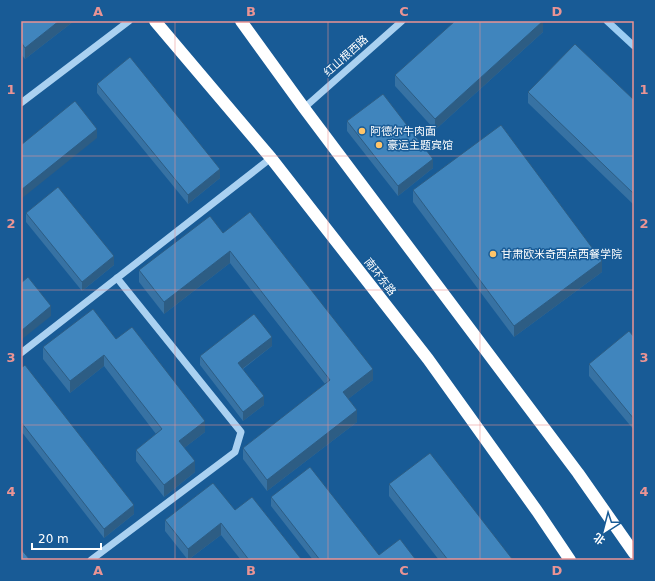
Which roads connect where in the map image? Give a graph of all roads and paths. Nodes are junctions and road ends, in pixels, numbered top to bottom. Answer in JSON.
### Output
{"nodes":[{"id":1,"x":129,"y":21,"type":"edge"},
{"id":2,"x":154,"y":21,"type":"edge"},
{"id":3,"x":241,"y":21,"type":"edge"},
{"id":4,"x":402,"y":21,"type":"edge"},
{"id":5,"x":21,"y":103,"type":"edge"},
{"id":6,"x":304,"y":108,"type":"junction"},
{"id":7,"x":271,"y":158,"type":"junction"},
{"id":8,"x":117,"y":278,"type":"junction"},
{"id":9,"x":21,"y":353,"type":"edge"},
{"id":10,"x":634,"y":553,"type":"edge"},
{"id":11,"x":91,"y":560,"type":"edge"},
{"id":12,"x":570,"y":560,"type":"edge"}],
"edges":[{"from":1,"to":5,"type":"street"},
{"from":2,"to":7,"type":"highway","name":"南环东路"},
{"from":3,"to":6,"type":"highway"},
{"from":4,"to":6,"type":"street","name":"红山根西路"},
{"from":6,"to":10,"type":"highway"},
{"from":7,"to":8,"type":"street"},
{"from":7,"to":12,"type":"highway","name":"南环东路"},
{"from":8,"to":9,"type":"street"},
{"from":8,"to":11,"type":"street"}]}
